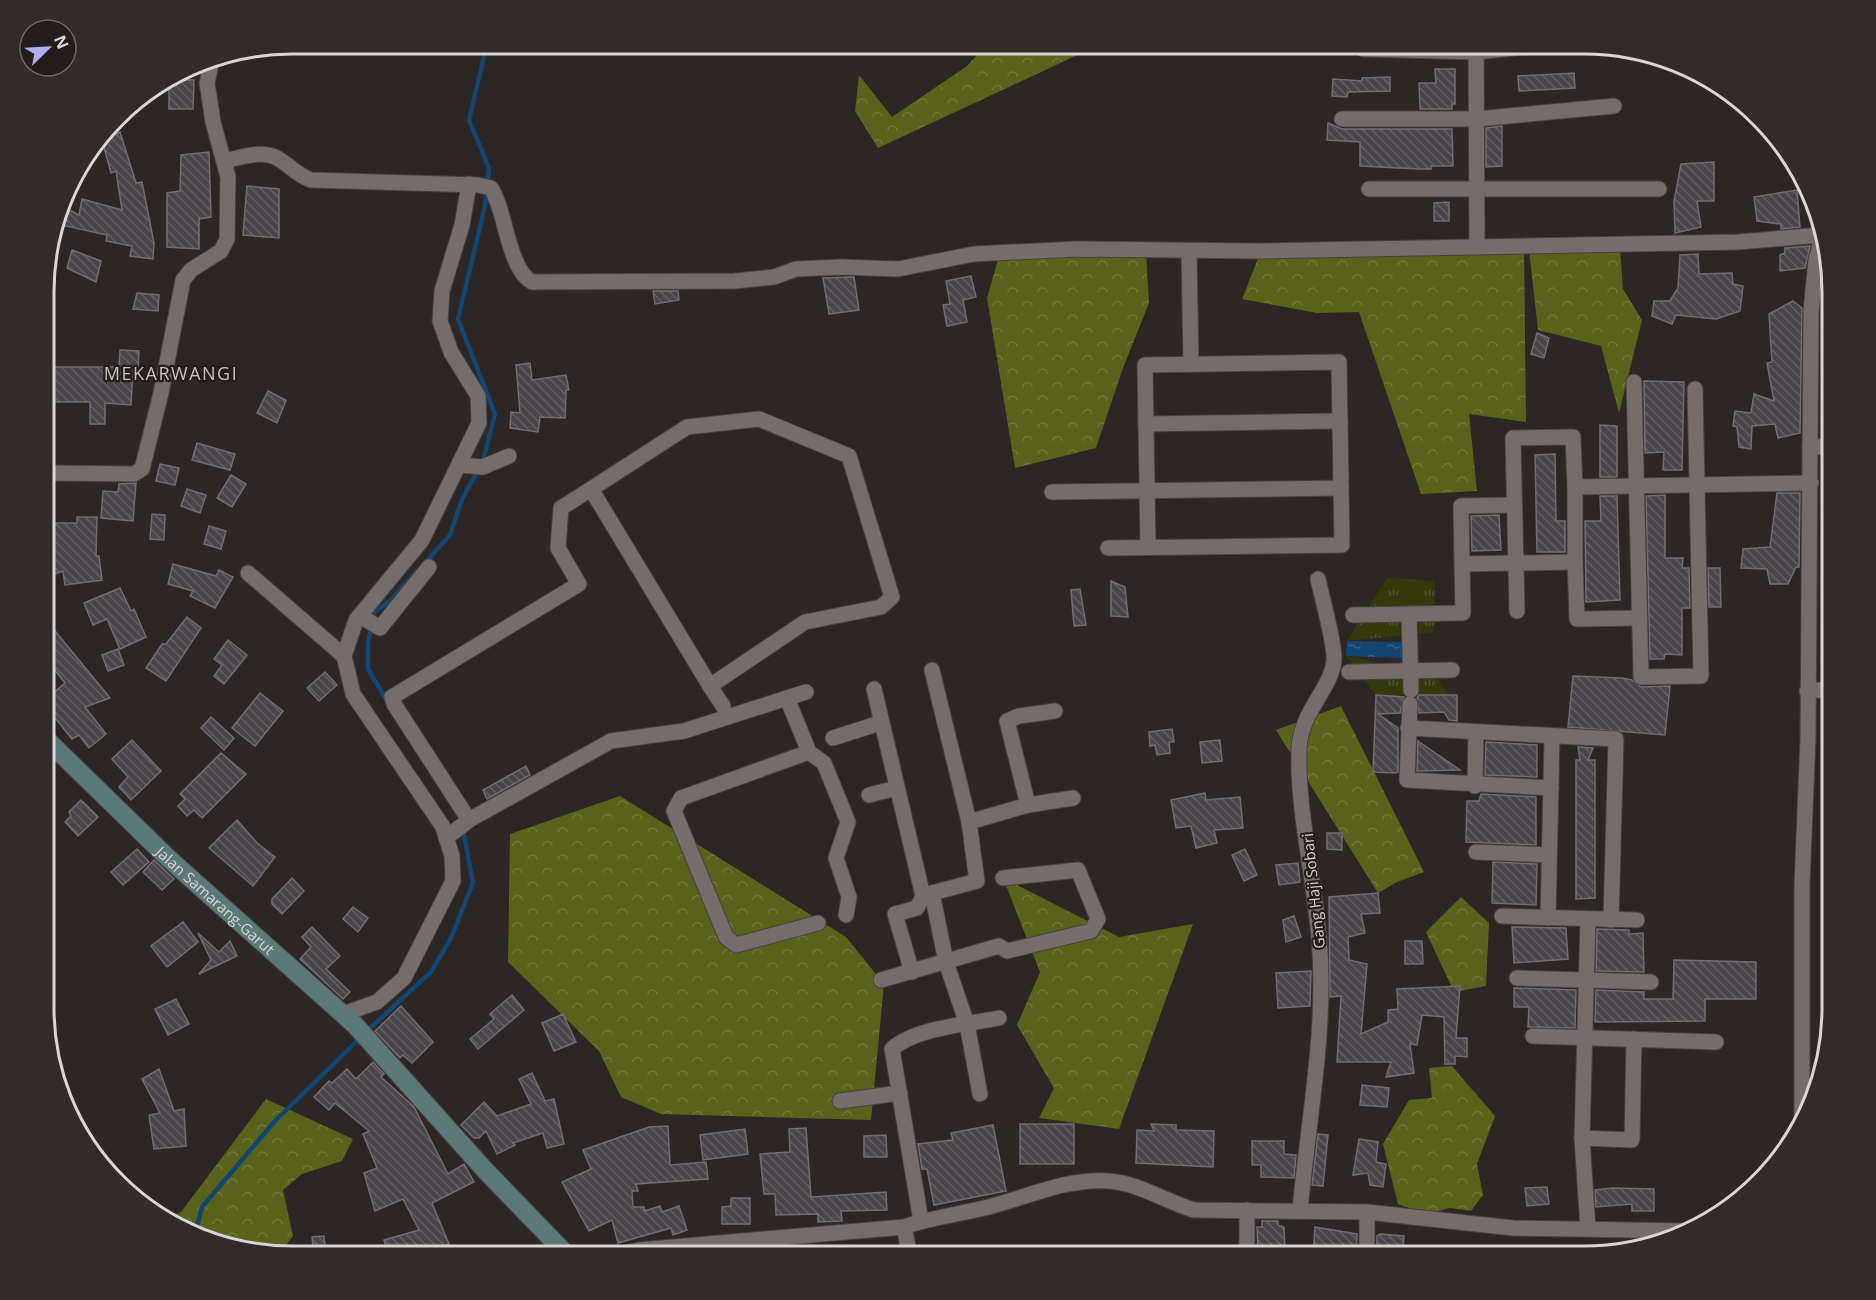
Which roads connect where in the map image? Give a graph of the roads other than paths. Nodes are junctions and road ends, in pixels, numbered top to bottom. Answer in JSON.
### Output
{"nodes":[{"id":1,"x":1476,"y":54,"type":"edge"},
{"id":2,"x":210,"y":69,"type":"edge"},
{"id":3,"x":1614,"y":106,"type":"dead end"},
{"id":4,"x":1342,"y":119,"type":"dead end"},
{"id":5,"x":1477,"y":119,"type":"junction"},
{"id":6,"x":224,"y":161,"type":"junction"},
{"id":7,"x":479,"y":186,"type":"junction"},
{"id":8,"x":1369,"y":189,"type":"dead end"},
{"id":9,"x":1659,"y":189,"type":"dead end"},
{"id":10,"x":1478,"y":191,"type":"junction"},
{"id":11,"x":1815,"y":236,"type":"edge"},
{"id":12,"x":1477,"y":246,"type":"junction"},
{"id":13,"x":1189,"y":251,"type":"junction"},
{"id":14,"x":1818,"y":251,"type":"edge"},
{"id":15,"x":1191,"y":364,"type":"junction"},
{"id":16,"x":1634,"y":382,"type":"dead end"},
{"id":17,"x":1695,"y":389,"type":"dead end"},
{"id":18,"x":1340,"y":421,"type":"junction"},
{"id":19,"x":1146,"y":424,"type":"junction"},
{"id":20,"x":1810,"y":447,"type":"junction"},
{"id":21,"x":1822,"y":447,"type":"edge"},
{"id":22,"x":509,"y":456,"type":"dead end"},
{"id":23,"x":471,"y":466,"type":"junction"},
{"id":24,"x":54,"y":472,"type":"edge"},
{"id":25,"x":1810,"y":483,"type":"junction"},
{"id":26,"x":1698,"y":485,"type":"junction"},
{"id":27,"x":1638,"y":486,"type":"junction"},
{"id":28,"x":1575,"y":487,"type":"junction"},
{"id":29,"x":1341,"y":488,"type":"junction"},
{"id":30,"x":591,"y":489,"type":"junction"},
{"id":31,"x":1147,"y":490,"type":"junction"},
{"id":32,"x":1052,"y":492,"type":"dead end"},
{"id":33,"x":1514,"y":505,"type":"junction"},
{"id":34,"x":1148,"y":547,"type":"junction"},
{"id":35,"x":1108,"y":548,"type":"dead end"},
{"id":36,"x":1575,"y":562,"type":"junction"},
{"id":37,"x":1516,"y":563,"type":"junction"},
{"id":38,"x":1462,"y":564,"type":"junction"},
{"id":39,"x":429,"y":567,"type":"dead end"},
{"id":40,"x":248,"y":573,"type":"dead end"},
{"id":41,"x":1318,"y":579,"type":"dead end"},
{"id":42,"x":1517,"y":611,"type":"dead end"},
{"id":43,"x":1409,"y":614,"type":"junction"},
{"id":44,"x":1353,"y":615,"type":"dead end"},
{"id":45,"x":1639,"y":618,"type":"junction"},
{"id":46,"x":368,"y":621,"type":"junction"},
{"id":47,"x":344,"y":656,"type":"junction"},
{"id":48,"x":932,"y":670,"type":"dead end"},
{"id":49,"x":1452,"y":670,"type":"dead end"},
{"id":50,"x":1410,"y":671,"type":"junction"},
{"id":51,"x":1349,"y":672,"type":"dead end"},
{"id":52,"x":710,"y":686,"type":"junction"},
{"id":53,"x":874,"y":689,"type":"dead end"},
{"id":54,"x":1822,"y":690,"type":"edge"},
{"id":55,"x":1807,"y":691,"type":"junction"},
{"id":56,"x":806,"y":692,"type":"dead end"},
{"id":57,"x":787,"y":699,"type":"junction"},
{"id":58,"x":723,"y":706,"type":"dead end"},
{"id":59,"x":1055,"y":711,"type":"dead end"},
{"id":60,"x":880,"y":723,"type":"junction"},
{"id":61,"x":1408,"y":728,"type":"junction"},
{"id":62,"x":1476,"y":732,"type":"junction"},
{"id":63,"x":1552,"y":736,"type":"junction"},
{"id":64,"x":833,"y":738,"type":"dead end"},
{"id":65,"x":54,"y":747,"type":"edge"},
{"id":66,"x":809,"y":752,"type":"junction"},
{"id":67,"x":1475,"y":786,"type":"junction"},
{"id":68,"x":897,"y":788,"type":"junction"},
{"id":69,"x":1551,"y":788,"type":"junction"},
{"id":70,"x":869,"y":795,"type":"dead end"},
{"id":71,"x":1073,"y":798,"type":"dead end"},
{"id":72,"x":1028,"y":805,"type":"junction"},
{"id":73,"x":469,"y":820,"type":"junction"},
{"id":74,"x":969,"y":822,"type":"junction"},
{"id":75,"x":449,"y":835,"type":"junction"},
{"id":76,"x":1476,"y":852,"type":"dead end"},
{"id":77,"x":1549,"y":855,"type":"junction"},
{"id":78,"x":977,"y":881,"type":"junction"},
{"id":79,"x":928,"y":895,"type":"junction"},
{"id":80,"x":846,"y":915,"type":"dead end"},
{"id":81,"x":1502,"y":916,"type":"dead end"},
{"id":82,"x":1548,"y":918,"type":"junction"},
{"id":83,"x":1588,"y":919,"type":"junction"},
{"id":84,"x":1611,"y":920,"type":"junction"},
{"id":85,"x":1637,"y":920,"type":"dead end"},
{"id":86,"x":818,"y":923,"type":"dead end"},
{"id":87,"x":946,"y":962,"type":"junction"},
{"id":88,"x":912,"y":972,"type":"junction"},
{"id":89,"x":1517,"y":978,"type":"dead end"},
{"id":90,"x":881,"y":980,"type":"dead end"},
{"id":91,"x":1586,"y":980,"type":"junction"},
{"id":92,"x":1651,"y":982,"type":"dead end"},
{"id":93,"x":999,"y":1018,"type":"dead end"},
{"id":94,"x":349,"y":1019,"type":"junction"},
{"id":95,"x":967,"y":1024,"type":"junction"},
{"id":96,"x":1533,"y":1036,"type":"dead end"},
{"id":97,"x":1585,"y":1038,"type":"junction"},
{"id":98,"x":1634,"y":1039,"type":"junction"},
{"id":99,"x":1716,"y":1042,"type":"dead end"},
{"id":100,"x":900,"y":1093,"type":"junction"},
{"id":101,"x":980,"y":1094,"type":"dead end"},
{"id":102,"x":840,"y":1101,"type":"dead end"},
{"id":103,"x":1802,"y":1103,"type":"edge"},
{"id":104,"x":1582,"y":1138,"type":"junction"},
{"id":105,"x":1246,"y":1210,"type":"junction"},
{"id":106,"x":1300,"y":1211,"type":"junction"},
{"id":107,"x":1367,"y":1212,"type":"junction"},
{"id":108,"x":921,"y":1221,"type":"junction"},
{"id":109,"x":904,"y":1227,"type":"junction"},
{"id":110,"x":1588,"y":1229,"type":"junction"},
{"id":111,"x":1668,"y":1230,"type":"edge"},
{"id":112,"x":558,"y":1246,"type":"edge"},
{"id":113,"x":685,"y":1246,"type":"edge"},
{"id":114,"x":908,"y":1246,"type":"edge"},
{"id":115,"x":1246,"y":1246,"type":"edge"},
{"id":116,"x":1367,"y":1246,"type":"edge"}],
"edges":[{"from":1,"to":5,"type":"street"},
{"from":2,"to":6,"type":"street"},
{"from":3,"to":5,"type":"street"},
{"from":4,"to":5,"type":"street"},
{"from":5,"to":10,"type":"street"},
{"from":6,"to":7,"type":"street"},
{"from":6,"to":24,"type":"street"},
{"from":7,"to":13,"type":"street"},
{"from":7,"to":23,"type":"street"},
{"from":8,"to":10,"type":"street"},
{"from":9,"to":10,"type":"street"},
{"from":10,"to":12,"type":"street"},
{"from":11,"to":12,"type":"street"},
{"from":12,"to":13,"type":"street"},
{"from":13,"to":15,"type":"street"},
{"from":14,"to":20,"type":"street"},
{"from":15,"to":18,"type":"street"},
{"from":15,"to":19,"type":"street"},
{"from":16,"to":27,"type":"street"},
{"from":17,"to":26,"type":"street"},
{"from":18,"to":19,"type":"street"},
{"from":18,"to":29,"type":"street"},
{"from":19,"to":31,"type":"street"},
{"from":20,"to":21,"type":"street"},
{"from":20,"to":25,"type":"street"},
{"from":22,"to":23,"type":"street"},
{"from":23,"to":46,"type":"street"},
{"from":25,"to":26,"type":"street"},
{"from":25,"to":55,"type":"street"},
{"from":26,"to":27,"type":"street"},
{"from":26,"to":45,"type":"street"},
{"from":27,"to":28,"type":"street"},
{"from":27,"to":45,"type":"street"},
{"from":28,"to":33,"type":"street"},
{"from":28,"to":36,"type":"street"},
{"from":29,"to":31,"type":"street"},
{"from":29,"to":34,"type":"street"},
{"from":30,"to":52,"type":"street"},
{"from":30,"to":52,"type":"street"},
{"from":30,"to":73,"type":"street"},
{"from":31,"to":32,"type":"street"},
{"from":31,"to":34,"type":"street"},
{"from":33,"to":37,"type":"street"},
{"from":33,"to":38,"type":"street"},
{"from":34,"to":35,"type":"street"},
{"from":36,"to":37,"type":"street"},
{"from":36,"to":45,"type":"street"},
{"from":37,"to":38,"type":"street"},
{"from":37,"to":42,"type":"street"},
{"from":38,"to":43,"type":"street"},
{"from":39,"to":46,"type":"street"},
{"from":40,"to":47,"type":"street"},
{"from":41,"to":106,"type":"street","name":"Gang Haji Sobari"},
{"from":43,"to":44,"type":"street"},
{"from":43,"to":50,"type":"street"},
{"from":46,"to":47,"type":"street"},
{"from":47,"to":75,"type":"street"},
{"from":48,"to":74,"type":"street"},
{"from":49,"to":50,"type":"street"},
{"from":50,"to":51,"type":"street"},
{"from":50,"to":61,"type":"street"},
{"from":52,"to":58,"type":"street"},
{"from":53,"to":60,"type":"street"},
{"from":54,"to":55,"type":"street"},
{"from":55,"to":103,"type":"street"},
{"from":56,"to":57,"type":"street"},
{"from":57,"to":66,"type":"street"},
{"from":57,"to":73,"type":"street"},
{"from":59,"to":72,"type":"street"},
{"from":60,"to":64,"type":"street"},
{"from":60,"to":68,"type":"street"},
{"from":61,"to":62,"type":"street"},
{"from":61,"to":67,"type":"street"},
{"from":62,"to":63,"type":"street"},
{"from":62,"to":67,"type":"street"},
{"from":63,"to":69,"type":"street"},
{"from":63,"to":84,"type":"street"},
{"from":65,"to":94,"type":"main road","name":"Jalan Samarang-Garut"},
{"from":66,"to":80,"type":"street"},
{"from":66,"to":86,"type":"street"},
{"from":67,"to":69,"type":"street"},
{"from":68,"to":70,"type":"street"},
{"from":68,"to":79,"type":"street"},
{"from":69,"to":77,"type":"street"},
{"from":71,"to":72,"type":"street"},
{"from":72,"to":74,"type":"street"},
{"from":73,"to":75,"type":"street"},
{"from":74,"to":78,"type":"street"},
{"from":75,"to":94,"type":"street"},
{"from":76,"to":77,"type":"street"},
{"from":77,"to":82,"type":"street"},
{"from":78,"to":79,"type":"street"},
{"from":78,"to":87,"type":"street"},
{"from":79,"to":87,"type":"street"},
{"from":79,"to":88,"type":"street"},
{"from":81,"to":82,"type":"street"},
{"from":82,"to":83,"type":"street"},
{"from":83,"to":84,"type":"street"},
{"from":83,"to":91,"type":"street"},
{"from":84,"to":85,"type":"street"},
{"from":87,"to":88,"type":"street"},
{"from":87,"to":95,"type":"street"},
{"from":88,"to":90,"type":"street"},
{"from":89,"to":91,"type":"street"},
{"from":91,"to":92,"type":"street"},
{"from":91,"to":97,"type":"street"},
{"from":93,"to":95,"type":"street"},
{"from":94,"to":112,"type":"main road","name":"Jalan Samarang-Garut"},
{"from":95,"to":100,"type":"street"},
{"from":95,"to":101,"type":"street"},
{"from":96,"to":97,"type":"street"},
{"from":97,"to":98,"type":"street"},
{"from":97,"to":104,"type":"street"},
{"from":98,"to":99,"type":"street"},
{"from":98,"to":104,"type":"street"},
{"from":100,"to":102,"type":"street"},
{"from":100,"to":108,"type":"street"},
{"from":104,"to":110,"type":"street"},
{"from":105,"to":106,"type":"street"},
{"from":105,"to":108,"type":"street"},
{"from":105,"to":115,"type":"street"},
{"from":106,"to":107,"type":"street"},
{"from":107,"to":110,"type":"street"},
{"from":107,"to":116,"type":"street"},
{"from":108,"to":109,"type":"street"},
{"from":109,"to":113,"type":"street"},
{"from":109,"to":114,"type":"street"},
{"from":110,"to":111,"type":"street"}]}
